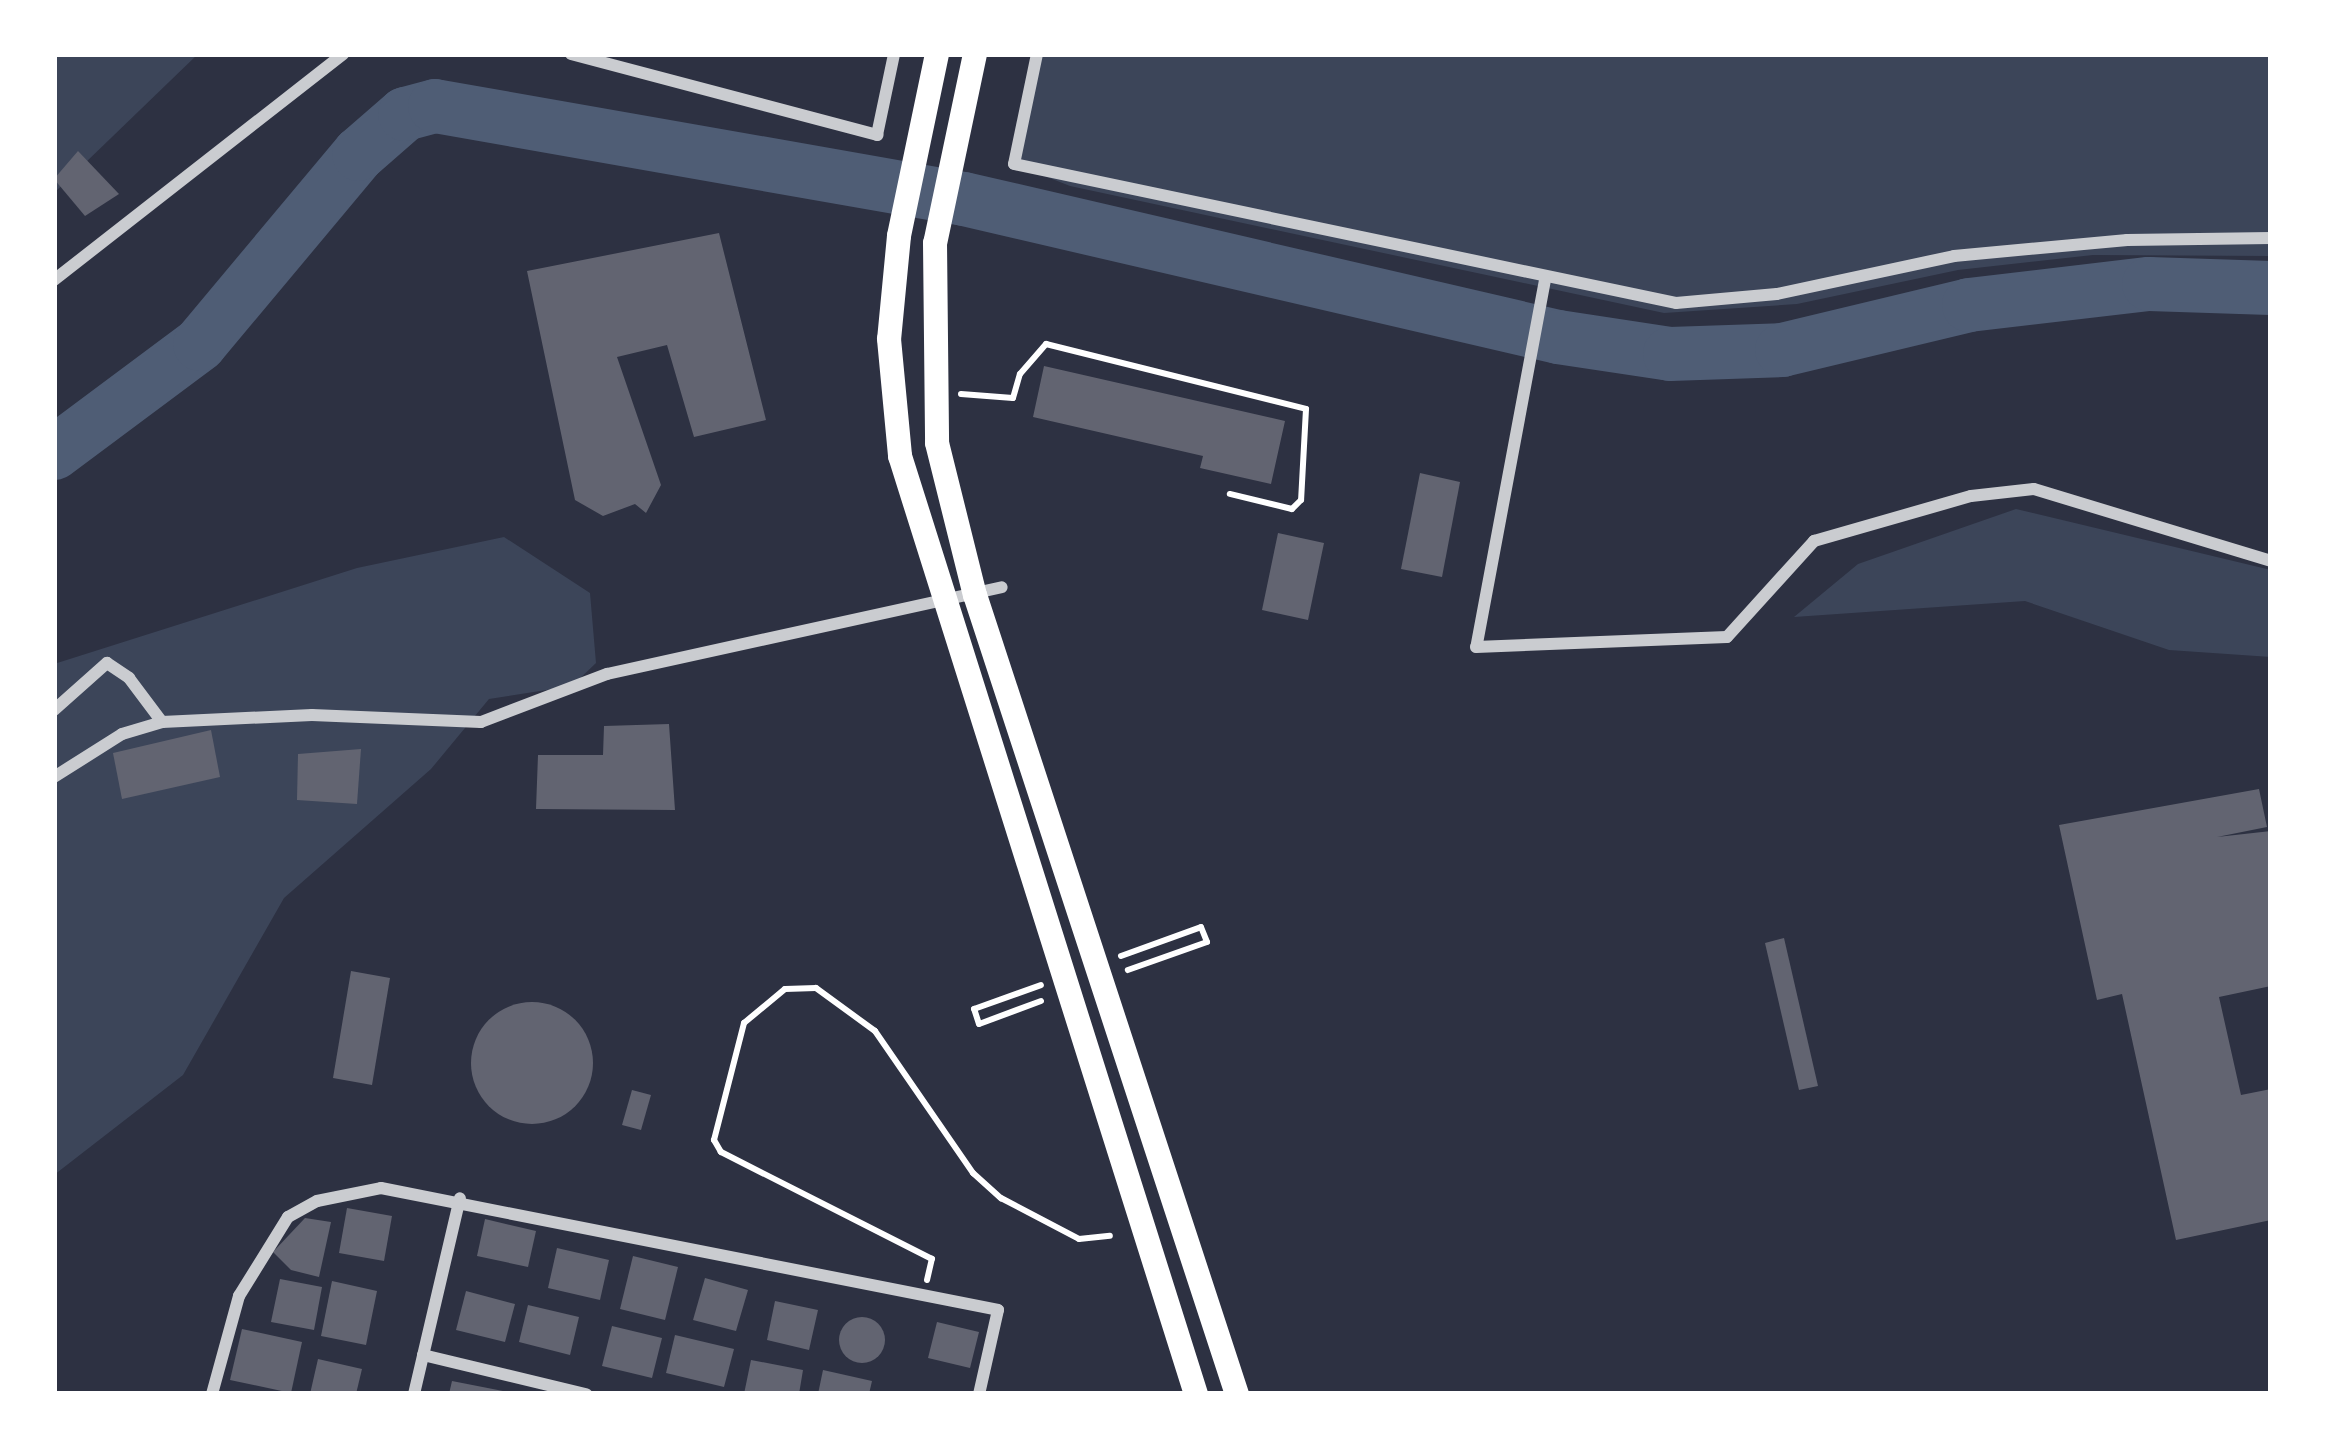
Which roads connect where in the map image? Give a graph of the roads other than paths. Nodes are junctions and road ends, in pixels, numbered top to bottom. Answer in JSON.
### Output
{"nodes":[{"id":1,"x":343,"y":54,"type":"edge"},
{"id":2,"x":571,"y":54,"type":"edge"},
{"id":3,"x":894,"y":54,"type":"edge"},
{"id":4,"x":1037,"y":54,"type":"edge"},
{"id":5,"x":936,"y":60,"type":"edge"},
{"id":6,"x":972,"y":64,"type":"edge"},
{"id":7,"x":2271,"y":238,"type":"edge"},
{"id":8,"x":54,"y":280,"type":"edge"},
{"id":9,"x":1544,"y":286,"type":"junction"},
{"id":10,"x":2271,"y":561,"type":"edge"},
{"id":11,"x":1002,"y":587,"type":"dead end"},
{"id":12,"x":976,"y":595,"type":"junction"},
{"id":13,"x":942,"y":605,"type":"junction"},
{"id":14,"x":54,"y":710,"type":"edge"},
{"id":15,"x":162,"y":722,"type":"junction"},
{"id":16,"x":54,"y":777,"type":"edge"},
{"id":17,"x":460,"y":1198,"type":"junction"},
{"id":18,"x":423,"y":1355,"type":"junction"},
{"id":19,"x":212,"y":1394,"type":"edge"},
{"id":20,"x":414,"y":1394,"type":"edge"},
{"id":21,"x":586,"y":1394,"type":"edge"},
{"id":22,"x":979,"y":1394,"type":"edge"},
{"id":23,"x":1196,"y":1394,"type":"edge"},
{"id":24,"x":1237,"y":1394,"type":"edge"}],
"edges":[{"from":1,"to":8,"type":"street"},
{"from":2,"to":3,"type":"street"},
{"from":4,"to":9,"type":"street"},
{"from":5,"to":13,"type":"main road"},
{"from":6,"to":12,"type":"main road"},
{"from":7,"to":9,"type":"street"},
{"from":9,"to":10,"type":"street"},
{"from":11,"to":12,"type":"street"},
{"from":12,"to":13,"type":"street"},
{"from":12,"to":24,"type":"main road"},
{"from":13,"to":15,"type":"street"},
{"from":13,"to":23,"type":"main road"},
{"from":14,"to":15,"type":"street"},
{"from":15,"to":16,"type":"street"},
{"from":17,"to":18,"type":"street"},
{"from":17,"to":19,"type":"street"},
{"from":17,"to":22,"type":"street"},
{"from":18,"to":20,"type":"street"},
{"from":18,"to":21,"type":"street"}]}
